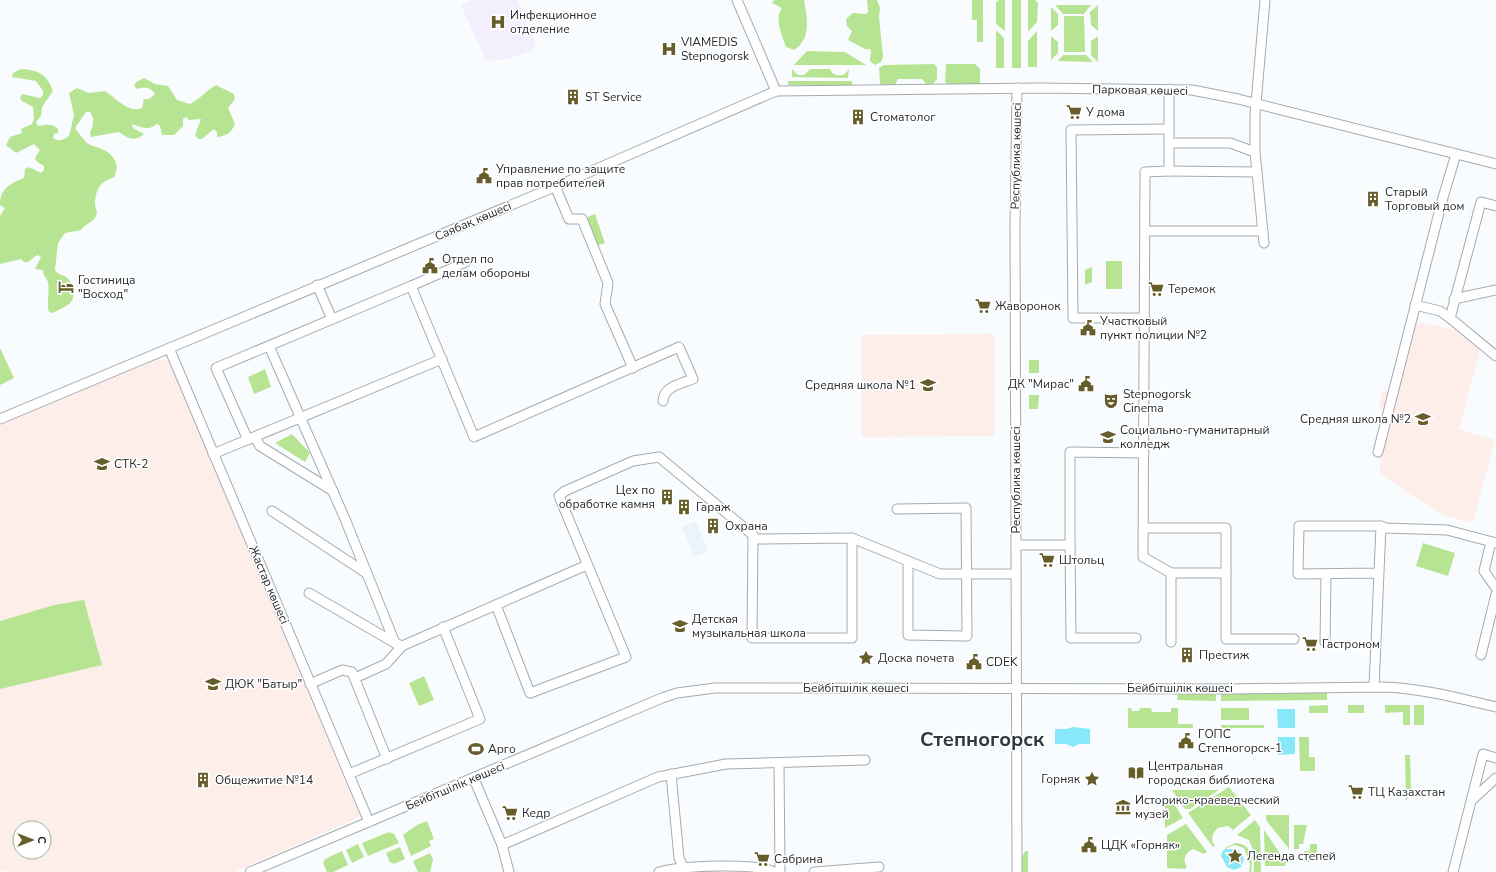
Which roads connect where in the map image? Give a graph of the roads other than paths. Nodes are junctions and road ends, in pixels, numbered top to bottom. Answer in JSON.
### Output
{"nodes":[{"id":1,"x":737,"y":0,"type":"edge"},
{"id":2,"x":1265,"y":0,"type":"edge"},
{"id":3,"x":1017,"y":88,"type":"junction"},
{"id":4,"x":1169,"y":90,"type":"junction"},
{"id":5,"x":776,"y":91,"type":"junction"},
{"id":6,"x":1255,"y":103,"type":"junction"},
{"id":7,"x":1169,"y":129,"type":"junction"},
{"id":8,"x":1169,"y":142,"type":"junction"},
{"id":9,"x":1255,"y":152,"type":"junction"},
{"id":10,"x":1456,"y":154,"type":"junction"},
{"id":11,"x":1496,"y":164,"type":"edge"},
{"id":12,"x":1169,"y":171,"type":"junction"},
{"id":13,"x":1257,"y":172,"type":"junction"},
{"id":14,"x":555,"y":186,"type":"junction"},
{"id":15,"x":1496,"y":206,"type":"edge"},
{"id":16,"x":1146,"y":231,"type":"junction"},
{"id":17,"x":1262,"y":231,"type":"junction"},
{"id":18,"x":1264,"y":243,"type":"dead end"},
{"id":19,"x":466,"y":262,"type":"dead end"},
{"id":20,"x":318,"y":285,"type":"junction"},
{"id":21,"x":411,"y":286,"type":"junction"},
{"id":22,"x":1496,"y":290,"type":"edge"},
{"id":23,"x":1454,"y":299,"type":"junction"},
{"id":24,"x":1415,"y":304,"type":"junction"},
{"id":25,"x":1145,"y":318,"type":"junction"},
{"id":26,"x":1450,"y":318,"type":"junction"},
{"id":27,"x":332,"y":320,"type":"junction"},
{"id":28,"x":269,"y":346,"type":"junction"},
{"id":29,"x":169,"y":348,"type":"junction"},
{"id":30,"x":1496,"y":356,"type":"edge"},
{"id":31,"x":442,"y":359,"type":"junction"},
{"id":32,"x":633,"y":368,"type":"junction"},
{"id":33,"x":663,"y":401,"type":"dead end"},
{"id":34,"x":299,"y":418,"type":"junction"},
{"id":35,"x":0,"y":419,"type":"edge"},
{"id":36,"x":252,"y":439,"type":"junction"},
{"id":37,"x":1378,"y":452,"type":"dead end"},
{"id":38,"x":1144,"y":453,"type":"junction"},
{"id":39,"x":214,"y":454,"type":"junction"},
{"id":40,"x":333,"y":491,"type":"junction"},
{"id":41,"x":897,"y":509,"type":"dead end"},
{"id":42,"x":272,"y":512,"type":"dead end"},
{"id":43,"x":1381,"y":526,"type":"junction"},
{"id":44,"x":1144,"y":528,"type":"junction"},
{"id":45,"x":852,"y":538,"type":"junction"},
{"id":46,"x":753,"y":539,"type":"junction"},
{"id":47,"x":1493,"y":542,"type":"edge"},
{"id":48,"x":1016,"y":545,"type":"junction"},
{"id":49,"x":1070,"y":545,"type":"junction"},
{"id":50,"x":908,"y":561,"type":"junction"},
{"id":51,"x":587,"y":565,"type":"junction"},
{"id":52,"x":366,"y":573,"type":"junction"},
{"id":53,"x":1172,"y":573,"type":"junction"},
{"id":54,"x":1226,"y":573,"type":"junction"},
{"id":55,"x":1379,"y":573,"type":"junction"},
{"id":56,"x":967,"y":574,"type":"junction"},
{"id":57,"x":1016,"y":574,"type":"junction"},
{"id":58,"x":1326,"y":574,"type":"junction"},
{"id":59,"x":1496,"y":588,"type":"edge"},
{"id":60,"x":309,"y":593,"type":"dead end"},
{"id":61,"x":1496,"y":594,"type":"edge"},
{"id":62,"x":496,"y":604,"type":"junction"},
{"id":63,"x":443,"y":627,"type":"junction"},
{"id":64,"x":1136,"y":638,"type":"dead end"},
{"id":65,"x":1294,"y":639,"type":"dead end"},
{"id":66,"x":1172,"y":642,"type":"dead end"},
{"id":67,"x":1325,"y":642,"type":"dead end"},
{"id":68,"x":399,"y":644,"type":"junction"},
{"id":69,"x":1480,"y":655,"type":"dead end"},
{"id":70,"x":355,"y":678,"type":"junction"},
{"id":71,"x":310,"y":684,"type":"junction"},
{"id":72,"x":1374,"y":687,"type":"junction"},
{"id":73,"x":1016,"y":688,"type":"junction"},
{"id":74,"x":1496,"y":707,"type":"edge"},
{"id":75,"x":1496,"y":758,"type":"edge"},
{"id":76,"x":387,"y":759,"type":"junction"},
{"id":77,"x":865,"y":760,"type":"dead end"},
{"id":78,"x":779,"y":763,"type":"junction"},
{"id":79,"x":349,"y":774,"type":"junction"},
{"id":80,"x":671,"y":774,"type":"junction"},
{"id":81,"x":1496,"y":778,"type":"edge"},
{"id":82,"x":474,"y":779,"type":"junction"},
{"id":83,"x":1472,"y":800,"type":"junction"},
{"id":84,"x":369,"y":822,"type":"junction"},
{"id":85,"x":502,"y":845,"type":"junction"},
{"id":86,"x":879,"y":866,"type":"dead end"},
{"id":87,"x":683,"y":867,"type":"junction"},
{"id":88,"x":250,"y":872,"type":"edge"},
{"id":89,"x":509,"y":872,"type":"edge"},
{"id":90,"x":659,"y":872,"type":"edge"},
{"id":91,"x":774,"y":872,"type":"edge"},
{"id":92,"x":780,"y":872,"type":"edge"},
{"id":93,"x":814,"y":872,"type":"edge"},
{"id":94,"x":1017,"y":872,"type":"edge"},
{"id":95,"x":1453,"y":872,"type":"edge"}],
"edges":[{"from":1,"to":5,"type":"street"},
{"from":2,"to":6,"type":"street"},
{"from":3,"to":4,"type":"street","name":"Парковая көшесі"},
{"from":3,"to":5,"type":"street","name":"Парковая көшесі"},
{"from":3,"to":48,"type":"street","name":"Республика көшесі"},
{"from":4,"to":6,"type":"street","name":"Парковая көшесі"},
{"from":4,"to":7,"type":"street"},
{"from":5,"to":14,"type":"street","name":"Саябақ көшесі"},
{"from":6,"to":9,"type":"street"},
{"from":6,"to":10,"type":"street","name":"Парковая көшесі"},
{"from":7,"to":8,"type":"street"},
{"from":7,"to":25,"type":"street"},
{"from":8,"to":9,"type":"street"},
{"from":8,"to":12,"type":"street"},
{"from":9,"to":13,"type":"street"},
{"from":10,"to":11,"type":"street","name":"Парковая көшесі"},
{"from":10,"to":24,"type":"street"},
{"from":12,"to":13,"type":"street"},
{"from":12,"to":16,"type":"street"},
{"from":13,"to":17,"type":"street"},
{"from":14,"to":20,"type":"street","name":"Саябақ көшесі"},
{"from":14,"to":32,"type":"street"},
{"from":15,"to":23,"type":"street"},
{"from":16,"to":17,"type":"street"},
{"from":16,"to":25,"type":"street"},
{"from":17,"to":18,"type":"street"},
{"from":19,"to":21,"type":"street"},
{"from":20,"to":27,"type":"street"},
{"from":20,"to":29,"type":"street","name":"Саябақ көшесі"},
{"from":21,"to":27,"type":"street"},
{"from":21,"to":31,"type":"street"},
{"from":22,"to":23,"type":"street"},
{"from":23,"to":26,"type":"street"},
{"from":24,"to":26,"type":"street"},
{"from":24,"to":37,"type":"street"},
{"from":25,"to":38,"type":"street"},
{"from":26,"to":30,"type":"street"},
{"from":27,"to":28,"type":"street"},
{"from":28,"to":34,"type":"street"},
{"from":28,"to":36,"type":"street"},
{"from":29,"to":35,"type":"street","name":"Саябақ көшесі"},
{"from":29,"to":39,"type":"street","name":"Жастар көшесі"},
{"from":31,"to":32,"type":"street"},
{"from":31,"to":34,"type":"street"},
{"from":32,"to":33,"type":"street"},
{"from":34,"to":36,"type":"street"},
{"from":34,"to":40,"type":"street"},
{"from":36,"to":39,"type":"street"},
{"from":36,"to":40,"type":"street"},
{"from":38,"to":44,"type":"street"},
{"from":38,"to":49,"type":"street"},
{"from":39,"to":71,"type":"street","name":"Жастар көшесі"},
{"from":40,"to":52,"type":"street"},
{"from":41,"to":56,"type":"street"},
{"from":42,"to":52,"type":"street"},
{"from":43,"to":47,"type":"street"},
{"from":43,"to":55,"type":"street"},
{"from":43,"to":58,"type":"street"},
{"from":44,"to":53,"type":"street"},
{"from":44,"to":54,"type":"street"},
{"from":45,"to":46,"type":"street"},
{"from":45,"to":46,"type":"street"},
{"from":45,"to":50,"type":"street"},
{"from":46,"to":51,"type":"street"},
{"from":47,"to":59,"type":"street"},
{"from":48,"to":49,"type":"street"},
{"from":48,"to":57,"type":"street","name":"Республика көшесі"},
{"from":49,"to":64,"type":"street"},
{"from":50,"to":56,"type":"street"},
{"from":50,"to":56,"type":"street"},
{"from":51,"to":62,"type":"street"},
{"from":51,"to":62,"type":"street"},
{"from":52,"to":68,"type":"street"},
{"from":53,"to":54,"type":"street"},
{"from":53,"to":66,"type":"street"},
{"from":54,"to":65,"type":"street"},
{"from":55,"to":58,"type":"street"},
{"from":55,"to":72,"type":"street"},
{"from":56,"to":57,"type":"street"},
{"from":57,"to":73,"type":"street","name":"Республика көшесі"},
{"from":58,"to":67,"type":"street"},
{"from":60,"to":68,"type":"street"},
{"from":61,"to":69,"type":"street"},
{"from":62,"to":63,"type":"street"},
{"from":63,"to":68,"type":"street"},
{"from":63,"to":76,"type":"street"},
{"from":68,"to":70,"type":"street"},
{"from":70,"to":71,"type":"street"},
{"from":70,"to":76,"type":"street"},
{"from":71,"to":79,"type":"street","name":"Жастар көшесі"},
{"from":72,"to":73,"type":"street","name":"Бейбітшілік көшесі"},
{"from":72,"to":74,"type":"street","name":"Бейбітшілік көшесі"},
{"from":73,"to":82,"type":"street","name":"Бейбітшілік көшесі"},
{"from":73,"to":94,"type":"street","name":"Республика көшесі"},
{"from":75,"to":83,"type":"street"},
{"from":76,"to":79,"type":"street"},
{"from":77,"to":78,"type":"street"},
{"from":78,"to":80,"type":"street"},
{"from":78,"to":92,"type":"street"},
{"from":79,"to":84,"type":"street","name":"Жастар көшесі"},
{"from":80,"to":85,"type":"street"},
{"from":80,"to":87,"type":"street"},
{"from":81,"to":83,"type":"street"},
{"from":82,"to":84,"type":"street","name":"Бейбітшілік көшесі"},
{"from":82,"to":85,"type":"street"},
{"from":83,"to":95,"type":"street"},
{"from":84,"to":88,"type":"street","name":"Бейбітшілік көшесі"},
{"from":85,"to":89,"type":"street"},
{"from":86,"to":93,"type":"street"},
{"from":87,"to":90,"type":"street"},
{"from":87,"to":91,"type":"street"}]}
